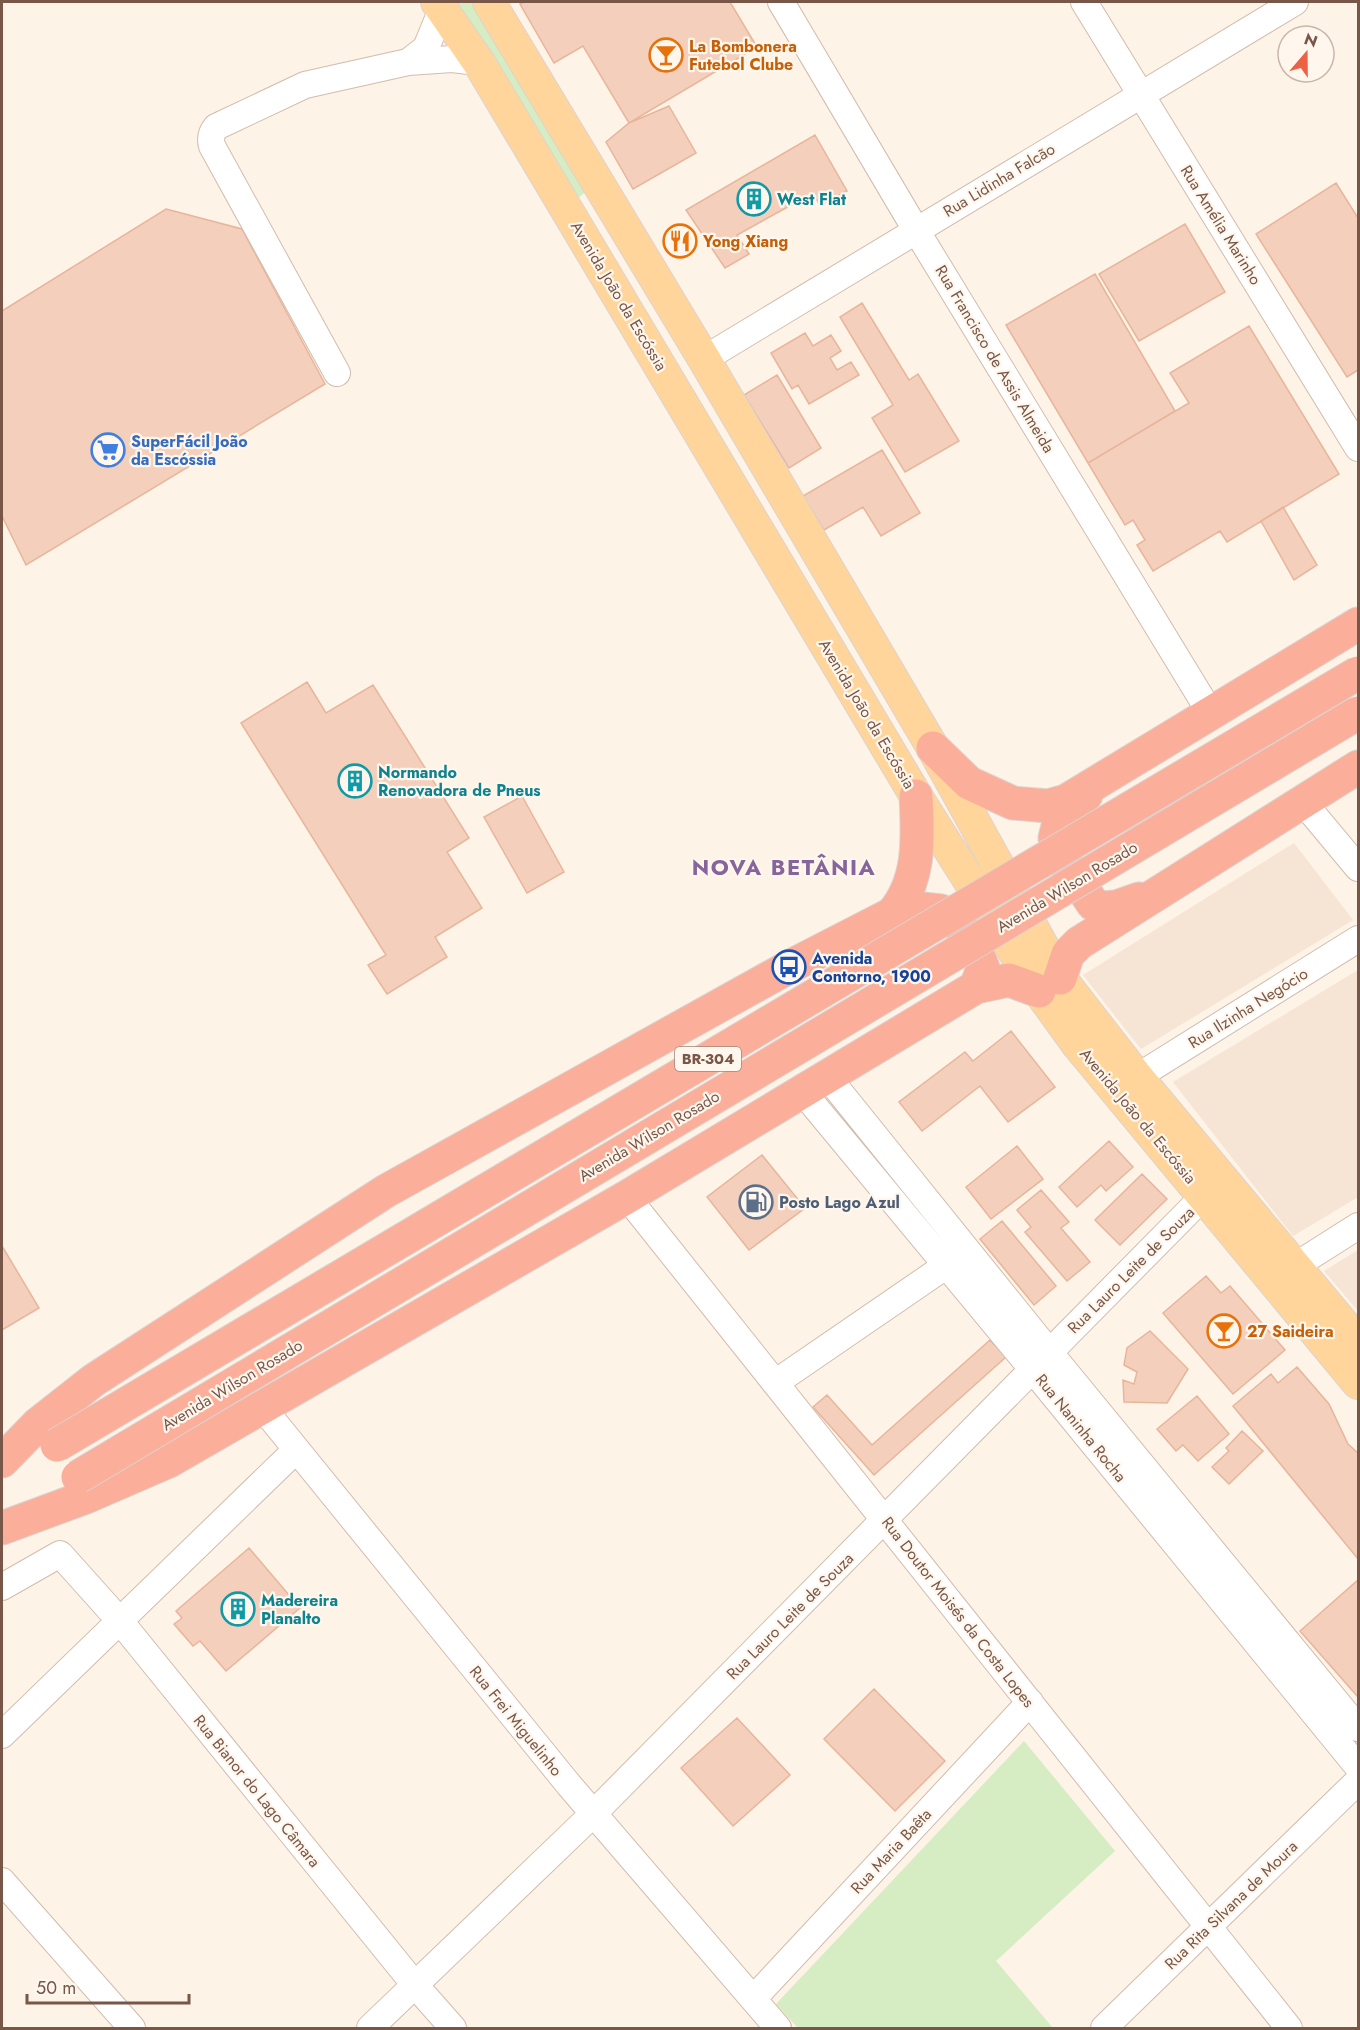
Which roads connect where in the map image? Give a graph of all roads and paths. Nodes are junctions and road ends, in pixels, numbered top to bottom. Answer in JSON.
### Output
{"nodes":[{"id":1,"x":489,"y":2,"type":"edge"},
{"id":2,"x":781,"y":2,"type":"edge"},
{"id":3,"x":1084,"y":2,"type":"edge"},
{"id":4,"x":1295,"y":2,"type":"edge"},
{"id":5,"x":440,"y":5,"type":"edge"},
{"id":6,"x":408,"y":62,"type":"junction"},
{"id":7,"x":478,"y":62,"type":"junction"},
{"id":8,"x":1141,"y":94,"type":"junction"},
{"id":9,"x":573,"y":220,"type":"junction"},
{"id":10,"x":916,"y":230,"type":"junction"},
{"id":11,"x":669,"y":300,"type":"junction"},
{"id":12,"x":704,"y":359,"type":"junction"},
{"id":13,"x":337,"y":373,"type":"dead end"},
{"id":14,"x":695,"y":423,"type":"junction"},
{"id":15,"x":1359,"y":448,"type":"edge"},
{"id":16,"x":800,"y":523,"type":"junction"},
{"id":17,"x":1359,"y":624,"type":"edge"},
{"id":18,"x":1359,"y":673,"type":"edge"},
{"id":19,"x":1359,"y":713,"type":"edge"},
{"id":20,"x":1211,"y":714,"type":"junction"},
{"id":21,"x":933,"y":748,"type":"junction"},
{"id":22,"x":1359,"y":767,"type":"edge"},
{"id":23,"x":1103,"y":779,"type":"junction"},
{"id":24,"x":916,"y":796,"type":"junction"},
{"id":25,"x":1303,"y":802,"type":"junction"},
{"id":26,"x":1359,"y":868,"type":"edge"},
{"id":27,"x":1163,"y":891,"type":"junction"},
{"id":28,"x":892,"y":914,"type":"junction"},
{"id":29,"x":1359,"y":939,"type":"edge"},
{"id":30,"x":1049,"y":985,"type":"junction"},
{"id":31,"x":976,"y":987,"type":"junction"},
{"id":32,"x":1137,"y":1077,"type":"junction"},
{"id":33,"x":814,"y":1083,"type":"junction"},
{"id":34,"x":1204,"y":1196,"type":"junction"},
{"id":35,"x":627,"y":1197,"type":"junction"},
{"id":36,"x":1359,"y":1226,"type":"edge"},
{"id":37,"x":947,"y":1266,"type":"junction"},
{"id":38,"x":1295,"y":1266,"type":"junction"},
{"id":39,"x":1359,"y":1342,"type":"edge"},
{"id":40,"x":1042,"y":1361,"type":"junction"},
{"id":41,"x":775,"y":1383,"type":"junction"},
{"id":42,"x":1359,"y":1383,"type":"edge"},
{"id":43,"x":262,"y":1407,"type":"junction"},
{"id":44,"x":296,"y":1450,"type":"junction"},
{"id":45,"x":2,"y":1461,"type":"edge"},
{"id":46,"x":2,"y":1479,"type":"edge"},
{"id":47,"x":885,"y":1520,"type":"junction"},
{"id":48,"x":2,"y":1522,"type":"edge"},
{"id":49,"x":2,"y":1528,"type":"edge"},
{"id":50,"x":2,"y":1587,"type":"edge"},
{"id":51,"x":120,"y":1621,"type":"junction"},
{"id":52,"x":1030,"y":1702,"type":"junction"},
{"id":53,"x":1359,"y":1728,"type":"edge"},
{"id":54,"x":2,"y":1735,"type":"edge"},
{"id":55,"x":1359,"y":1767,"type":"edge"},
{"id":56,"x":1359,"y":1781,"type":"edge"},
{"id":57,"x":593,"y":1814,"type":"junction"},
{"id":58,"x":2,"y":1881,"type":"edge"},
{"id":59,"x":1208,"y":1927,"type":"junction"},
{"id":60,"x":415,"y":1985,"type":"junction"},
{"id":61,"x":753,"y":1999,"type":"junction"},
{"id":62,"x":132,"y":2028,"type":"edge"},
{"id":63,"x":370,"y":2028,"type":"edge"},
{"id":64,"x":453,"y":2028,"type":"edge"},
{"id":65,"x":778,"y":2028,"type":"edge"},
{"id":66,"x":1104,"y":2028,"type":"edge"},
{"id":67,"x":1289,"y":2028,"type":"edge"}],
"edges":[{"from":1,"to":11,"type":"main road","name":"Avenida João da Escóssia"},
{"from":2,"to":10,"type":"street","name":"Rua Francisco de Assis Almeida"},
{"from":3,"to":8,"type":"street","name":"Rua Amélia Marinho"},
{"from":4,"to":8,"type":"street","name":"Rua Lidinha Falcão"},
{"from":5,"to":6,"type":"street"},
{"from":5,"to":7,"type":"main road","name":"Avenida João da Escóssia"},
{"from":6,"to":7,"type":"street"},
{"from":6,"to":13,"type":"street"},
{"from":7,"to":9,"type":"main road","name":"Avenida João da Escóssia"},
{"from":8,"to":10,"type":"street","name":"Rua Lidinha Falcão"},
{"from":8,"to":15,"type":"street","name":"Rua Amélia Marinho"},
{"from":9,"to":11,"type":"main road"},
{"from":9,"to":14,"type":"main road","name":"Avenida João da Escóssia"},
{"from":10,"to":12,"type":"street","name":"Rua Lidinha Falcão"},
{"from":10,"to":20,"type":"street","name":"Rua Francisco de Assis Almeida"},
{"from":11,"to":12,"type":"main road","name":"Avenida João da Escóssia"},
{"from":12,"to":16,"type":"main road","name":"Avenida João da Escóssia"},
{"from":14,"to":16,"type":"main road"},
{"from":14,"to":24,"type":"main road","name":"Avenida João da Escóssia"},
{"from":16,"to":21,"type":"main road","name":"Avenida João da Escóssia"},
{"from":17,"to":20,"type":"highway"},
{"from":18,"to":46,"type":"highway","number":"BR-304","bridge":true},
{"from":19,"to":48,"type":"highway","name":"Avenida Wilson Rosado","number":"BR-304","bridge":true},
{"from":20,"to":23,"type":"highway"},
{"from":21,"to":23,"type":"highway"},
{"from":21,"to":30,"type":"main road","name":"Avenida João da Escóssia"},
{"from":22,"to":25,"type":"highway"},
{"from":23,"to":27,"type":"highway"},
{"from":24,"to":28,"type":"highway"},
{"from":24,"to":30,"type":"main road","name":"Avenida João da Escóssia"},
{"from":25,"to":26,"type":"street"},
{"from":25,"to":27,"type":"highway"},
{"from":27,"to":30,"type":"highway"},
{"from":28,"to":31,"type":"highway"},
{"from":28,"to":45,"type":"highway"},
{"from":29,"to":32,"type":"street","name":"Rua Ilzinha Negócio"},
{"from":30,"to":31,"type":"highway"},
{"from":30,"to":32,"type":"main road","name":"Avenida João da Escóssia"},
{"from":30,"to":34,"type":"main road","name":"Avenida João da Escóssia"},
{"from":31,"to":33,"type":"highway"},
{"from":32,"to":38,"type":"main road","name":"Avenida João da Escóssia"},
{"from":33,"to":35,"type":"highway"},
{"from":33,"to":37,"type":"street","name":"Rua Naninha Rocha"},
{"from":33,"to":40,"type":"street","name":"Rua Naninha Rocha"},
{"from":34,"to":40,"type":"street","name":"Rua Lauro Leite de Souza"},
{"from":34,"to":42,"type":"main road","name":"Avenida João da Escóssia"},
{"from":35,"to":41,"type":"street","name":"Rua Doutor Moisés da Costa Lopes"},
{"from":35,"to":43,"type":"highway"},
{"from":36,"to":38,"type":"street"},
{"from":37,"to":40,"type":"street","name":"Rua Naninha Rocha"},
{"from":37,"to":41,"type":"street"},
{"from":38,"to":39,"type":"main road","name":"Avenida João da Escóssia"},
{"from":40,"to":47,"type":"street","name":"Rua Lauro Leite de Souza"},
{"from":40,"to":53,"type":"street","name":"Rua Naninha Rocha"},
{"from":40,"to":55,"type":"street","name":"Rua Naninha Rocha"},
{"from":41,"to":47,"type":"street","name":"Rua Doutor Moisés da Costa Lopes"},
{"from":43,"to":44,"type":"street","name":"Rua Frei Miguelinho"},
{"from":43,"to":49,"type":"highway"},
{"from":44,"to":51,"type":"street"},
{"from":44,"to":57,"type":"street","name":"Rua Frei Miguelinho"},
{"from":47,"to":52,"type":"street","name":"Rua Doutor Moisés da Costa Lopes"},
{"from":47,"to":57,"type":"street","name":"Rua Lauro Leite de Souza"},
{"from":50,"to":51,"type":"street","name":"Rua Bianor do Lago Câmara"},
{"from":51,"to":54,"type":"street"},
{"from":51,"to":60,"type":"street","name":"Rua Bianor do Lago Câmara"},
{"from":52,"to":59,"type":"street","name":"Rua Doutor Moisés da Costa Lopes"},
{"from":52,"to":61,"type":"street","name":"Rua Maria Baêta"},
{"from":56,"to":59,"type":"street","name":"Rua Rita Silvana de Moura"},
{"from":57,"to":60,"type":"street","name":"Rua Lauro Leite de Souza"},
{"from":57,"to":61,"type":"street","name":"Rua Frei Miguelinho"},
{"from":58,"to":62,"type":"street"},
{"from":59,"to":66,"type":"street","name":"Rua Rita Silvana de Moura"},
{"from":59,"to":67,"type":"street","name":"Rua Doutor Moisés da Costa Lopes"},
{"from":60,"to":63,"type":"street","name":"Rua Lauro Leite de Souza"},
{"from":60,"to":64,"type":"street","name":"Rua Bianor do Lago Câmara"},
{"from":61,"to":65,"type":"street","name":"Rua Frei Miguelinho"}]}
